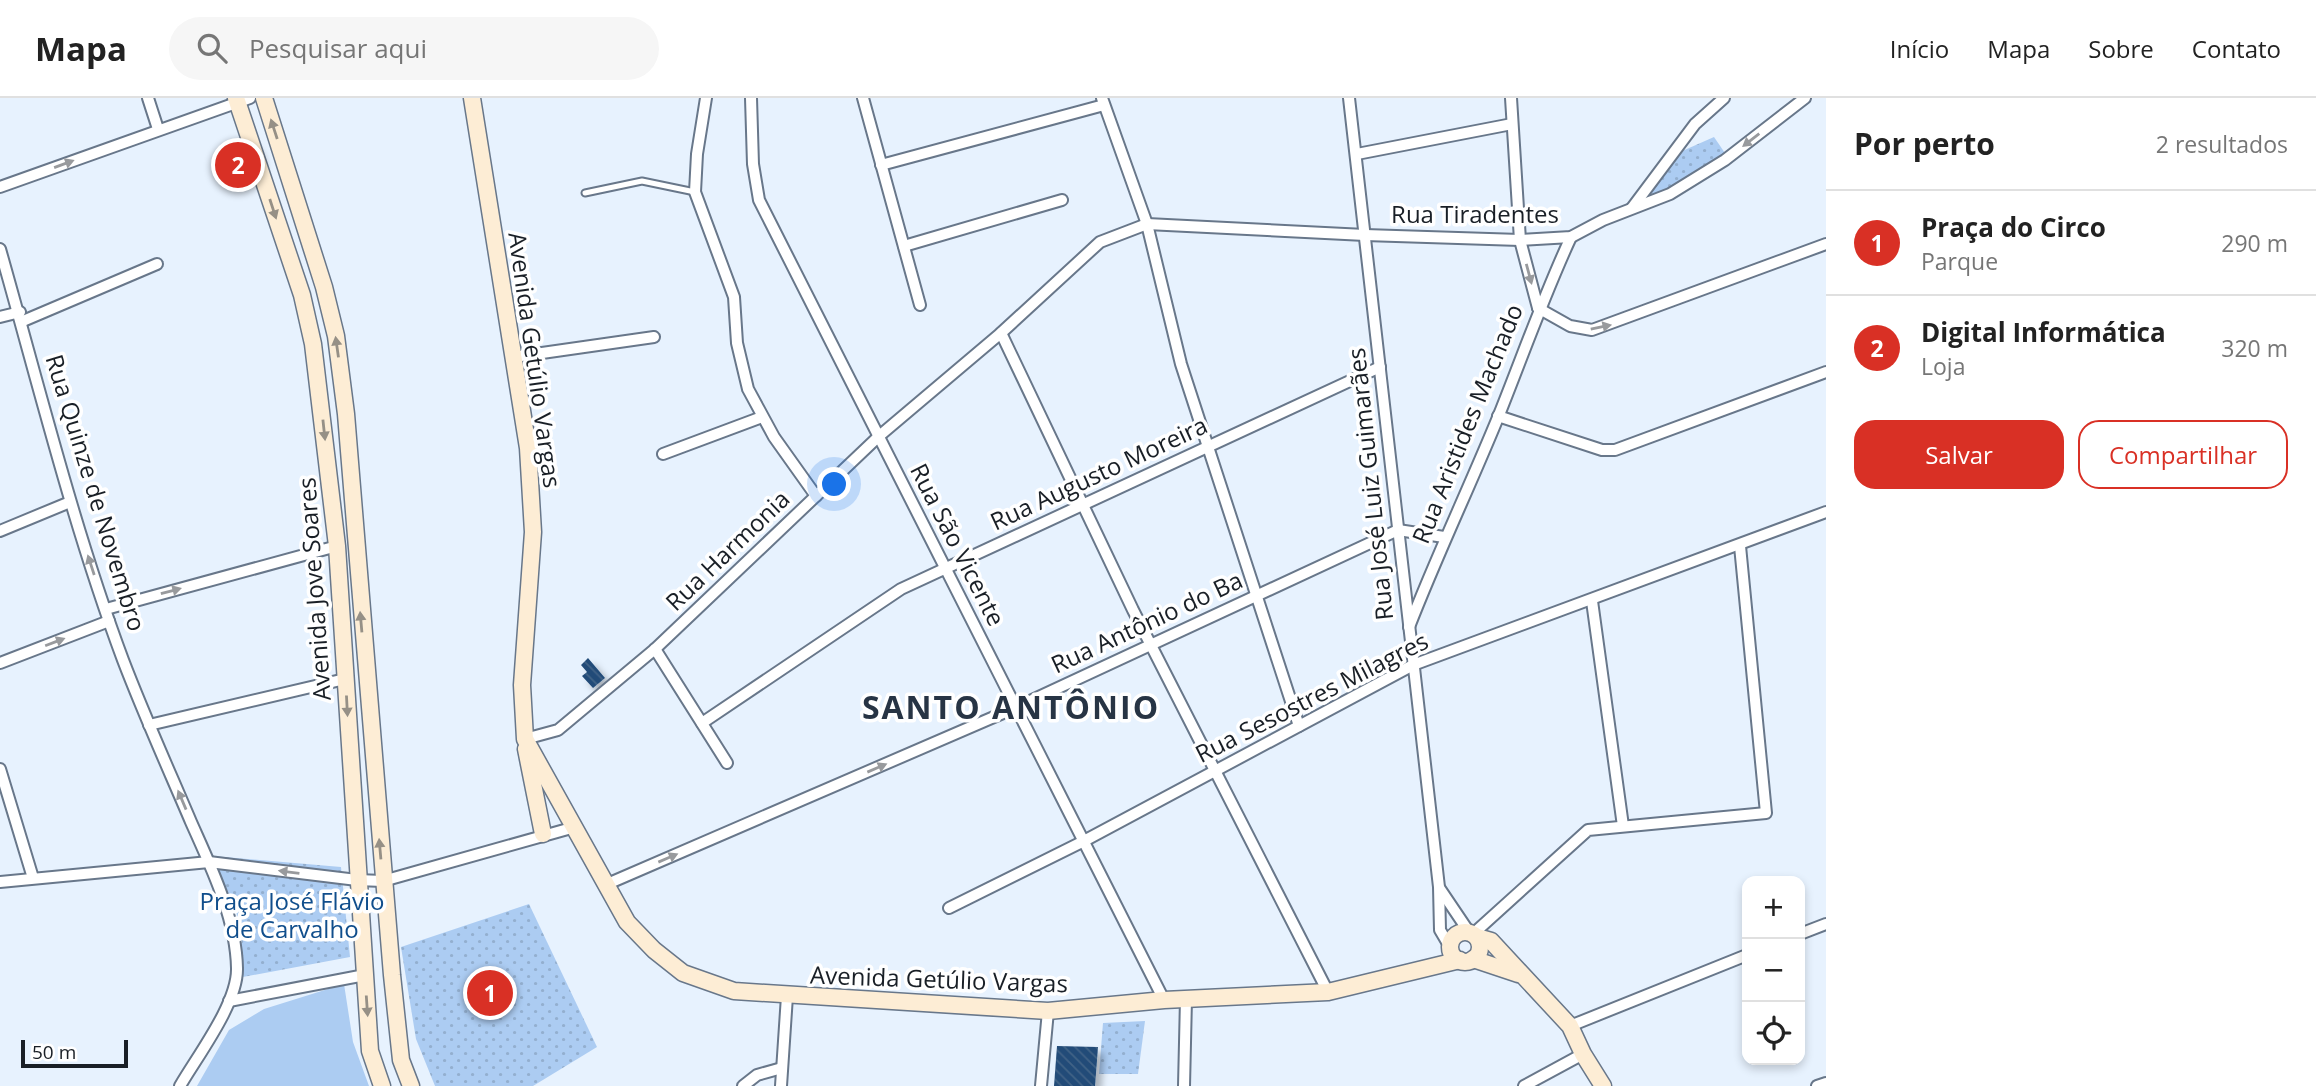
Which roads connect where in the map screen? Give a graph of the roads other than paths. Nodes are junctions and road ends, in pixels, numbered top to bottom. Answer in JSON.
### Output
{"nodes":[{"id":1,"x":148,"y":98,"type":"edge"},
{"id":2,"x":264,"y":98,"type":"edge"},
{"id":3,"x":472,"y":98,"type":"edge"},
{"id":4,"x":706,"y":98,"type":"edge"},
{"id":5,"x":751,"y":98,"type":"edge"},
{"id":6,"x":863,"y":98,"type":"edge"},
{"id":7,"x":1349,"y":98,"type":"edge"},
{"id":8,"x":1524,"y":98,"type":"edge"},
{"id":9,"x":1724,"y":98,"type":"edge"},
{"id":10,"x":1805,"y":98,"type":"edge"},
{"id":11,"x":241,"y":100,"type":"edge"},
{"id":12,"x":1103,"y":102,"type":"edge"},
{"id":13,"x":1512,"y":102,"type":"edge"},
{"id":14,"x":1512,"y":124,"type":"junction"},
{"id":15,"x":158,"y":129,"type":"junction"},
{"id":16,"x":1357,"y":154,"type":"junction"},
{"id":17,"x":881,"y":165,"type":"junction"},
{"id":18,"x":0,"y":187,"type":"edge"},
{"id":19,"x":695,"y":192,"type":"junction"},
{"id":20,"x":585,"y":193,"type":"dead end"},
{"id":21,"x":1062,"y":200,"type":"dead end"},
{"id":22,"x":1630,"y":210,"type":"junction"},
{"id":23,"x":1147,"y":224,"type":"junction"},
{"id":24,"x":1365,"y":235,"type":"junction"},
{"id":25,"x":1571,"y":237,"type":"junction"},
{"id":26,"x":1520,"y":240,"type":"junction"},
{"id":27,"x":1826,"y":244,"type":"edge"},
{"id":28,"x":904,"y":246,"type":"junction"},
{"id":29,"x":0,"y":252,"type":"edge"},
{"id":30,"x":157,"y":264,"type":"dead end"},
{"id":31,"x":920,"y":305,"type":"dead end"},
{"id":32,"x":1538,"y":308,"type":"junction"},
{"id":33,"x":0,"y":317,"type":"edge"},
{"id":34,"x":21,"y":317,"type":"junction"},
{"id":35,"x":1001,"y":333,"type":"junction"},
{"id":36,"x":654,"y":337,"type":"dead end"},
{"id":37,"x":513,"y":357,"type":"junction"},
{"id":38,"x":1380,"y":368,"type":"junction"},
{"id":39,"x":1826,"y":372,"type":"edge"},
{"id":40,"x":1498,"y":416,"type":"junction"},
{"id":41,"x":762,"y":417,"type":"junction"},
{"id":42,"x":878,"y":436,"type":"junction"},
{"id":43,"x":1208,"y":447,"type":"junction"},
{"id":44,"x":663,"y":454,"type":"dead end"},
{"id":45,"x":816,"y":495,"type":"junction"},
{"id":46,"x":70,"y":502,"type":"junction"},
{"id":47,"x":1082,"y":505,"type":"junction"},
{"id":48,"x":1826,"y":512,"type":"edge"},
{"id":49,"x":1398,"y":530,"type":"junction"},
{"id":50,"x":0,"y":531,"type":"edge"},
{"id":51,"x":1444,"y":537,"type":"junction"},
{"id":52,"x":337,"y":546,"type":"junction"},
{"id":53,"x":1740,"y":546,"type":"junction"},
{"id":54,"x":945,"y":568,"type":"junction"},
{"id":55,"x":1259,"y":593,"type":"junction"},
{"id":56,"x":1592,"y":601,"type":"junction"},
{"id":57,"x":106,"y":610,"type":"junction"},
{"id":58,"x":109,"y":621,"type":"junction"},
{"id":59,"x":1408,"y":630,"type":"junction"},
{"id":60,"x":1151,"y":645,"type":"junction"},
{"id":61,"x":655,"y":649,"type":"junction"},
{"id":62,"x":0,"y":663,"type":"edge"},
{"id":63,"x":1413,"y":665,"type":"junction"},
{"id":64,"x":345,"y":679,"type":"junction"},
{"id":65,"x":1017,"y":707,"type":"junction"},
{"id":66,"x":702,"y":723,"type":"junction"},
{"id":67,"x":149,"y":725,"type":"junction"},
{"id":68,"x":1299,"y":726,"type":"junction"},
{"id":69,"x":525,"y":739,"type":"junction"},
{"id":70,"x":727,"y":763,"type":"dead end"},
{"id":71,"x":0,"y":769,"type":"edge"},
{"id":72,"x":1215,"y":771,"type":"junction"},
{"id":73,"x":1623,"y":826,"type":"junction"},
{"id":74,"x":575,"y":827,"type":"junction"},
{"id":75,"x":543,"y":834,"type":"junction"},
{"id":76,"x":1082,"y":842,"type":"junction"},
{"id":77,"x":209,"y":862,"type":"junction"},
{"id":78,"x":33,"y":878,"type":"junction"},
{"id":79,"x":357,"y":880,"type":"junction"},
{"id":80,"x":383,"y":881,"type":"junction"},
{"id":81,"x":0,"y":882,"type":"edge"},
{"id":82,"x":606,"y":885,"type":"junction"},
{"id":83,"x":1439,"y":887,"type":"junction"},
{"id":84,"x":949,"y":908,"type":"dead end"},
{"id":85,"x":1826,"y":924,"type":"edge"},
{"id":86,"x":1805,"y":932,"type":"edge"},
{"id":87,"x":1473,"y":935,"type":"junction"},
{"id":88,"x":1461,"y":956,"type":"junction"},
{"id":89,"x":1742,"y":957,"type":"edge"},
{"id":90,"x":1518,"y":974,"type":"junction"},
{"id":91,"x":365,"y":975,"type":"junction"},
{"id":92,"x":1328,"y":992,"type":"junction"},
{"id":93,"x":787,"y":996,"type":"junction"},
{"id":94,"x":1186,"y":999,"type":"junction"},
{"id":95,"x":1164,"y":1000,"type":"junction"},
{"id":96,"x":229,"y":1001,"type":"junction"},
{"id":97,"x":1048,"y":1011,"type":"junction"},
{"id":98,"x":1570,"y":1026,"type":"junction"},
{"id":99,"x":1583,"y":1055,"type":"junction"},
{"id":100,"x":782,"y":1068,"type":"junction"},
{"id":101,"x":1826,"y":1083,"type":"edge"},
{"id":102,"x":180,"y":1086,"type":"edge"},
{"id":103,"x":382,"y":1086,"type":"edge"},
{"id":104,"x":411,"y":1086,"type":"edge"},
{"id":105,"x":743,"y":1086,"type":"edge"},
{"id":106,"x":781,"y":1086,"type":"edge"},
{"id":107,"x":1041,"y":1086,"type":"edge"},
{"id":108,"x":1184,"y":1086,"type":"edge"},
{"id":109,"x":1524,"y":1086,"type":"edge"},
{"id":110,"x":1603,"y":1086,"type":"edge"},
{"id":111,"x":1817,"y":1086,"type":"edge"}],
"edges":[{"from":1,"to":15,"type":"street"},
{"from":80,"to":2,"type":"street","name":"Avenida Jove Soares","one_way":true},
{"from":3,"to":37,"type":"street","name":"Avenida Getúlio Vargas"},
{"from":4,"to":19,"type":"street"},
{"from":5,"to":42,"type":"street","name":"Rua São Vicente"},
{"from":6,"to":17,"type":"street"},
{"from":7,"to":16,"type":"street","name":"Rua José Luiz Guimarães"},
{"from":8,"to":13,"type":"street"},
{"from":9,"to":22,"type":"street"},
{"from":10,"to":22,"type":"street","name":"Rua Tiradentes","one_way":true},
{"from":11,"to":15,"type":"street"},
{"from":11,"to":52,"type":"street","name":"Avenida Jove Soares","one_way":true},
{"from":12,"to":17,"type":"street"},
{"from":12,"to":23,"type":"street"},
{"from":13,"to":14,"type":"street"},
{"from":14,"to":16,"type":"street"},
{"from":14,"to":26,"type":"street"},
{"from":18,"to":15,"type":"street","one_way":true},
{"from":16,"to":24,"type":"street","name":"Rua José Luiz Guimarães"},
{"from":17,"to":28,"type":"street"},
{"from":19,"to":20,"type":"lane"},
{"from":19,"to":41,"type":"street"},
{"from":21,"to":28,"type":"street"},
{"from":22,"to":25,"type":"street","name":"Rua Tiradentes"},
{"from":23,"to":24,"type":"street","name":"Rua Tiradentes"},
{"from":23,"to":35,"type":"street","name":"Rua Harmonia"},
{"from":23,"to":43,"type":"street"},
{"from":24,"to":26,"type":"street","name":"Rua Tiradentes"},
{"from":24,"to":38,"type":"street","name":"Rua José Luiz Guimarães"},
{"from":25,"to":26,"type":"street","name":"Rua Tiradentes"},
{"from":25,"to":32,"type":"street","name":"Rua Aristides Machado"},
{"from":26,"to":32,"type":"street","one_way":true},
{"from":32,"to":27,"type":"street","one_way":true},
{"from":28,"to":31,"type":"street"},
{"from":29,"to":34,"type":"street","name":"Rua Quinze de Novembro"},
{"from":30,"to":34,"type":"street"},
{"from":32,"to":40,"type":"street","name":"Rua Aristides Machado"},
{"from":33,"to":34,"type":"street"},
{"from":34,"to":46,"type":"street","name":"Rua Quinze de Novembro"},
{"from":35,"to":42,"type":"street","name":"Rua Harmonia"},
{"from":35,"to":47,"type":"street"},
{"from":36,"to":37,"type":"street"},
{"from":37,"to":69,"type":"street","name":"Avenida Getúlio Vargas"},
{"from":38,"to":43,"type":"street","name":"Rua Augusto Moreira"},
{"from":38,"to":49,"type":"street","name":"Rua José Luiz Guimarães"},
{"from":39,"to":40,"type":"street"},
{"from":40,"to":51,"type":"street","name":"Rua Aristides Machado"},
{"from":41,"to":44,"type":"street"},
{"from":41,"to":45,"type":"street"},
{"from":42,"to":45,"type":"street","name":"Rua Harmonia"},
{"from":42,"to":54,"type":"street","name":"Rua São Vicente"},
{"from":43,"to":47,"type":"street","name":"Rua Augusto Moreira"},
{"from":43,"to":55,"type":"street"},
{"from":45,"to":61,"type":"street","name":"Rua Harmonia"},
{"from":46,"to":50,"type":"street"},
{"from":57,"to":46,"type":"street","name":"Rua Quinze de Novembro","one_way":true},
{"from":47,"to":54,"type":"street","name":"Rua Augusto Moreira"},
{"from":47,"to":60,"type":"street"},
{"from":48,"to":53,"type":"street","name":"Rua Sesostres Milagres"},
{"from":49,"to":51,"type":"street"},
{"from":49,"to":55,"type":"street","name":"Rua Antônio do Ba"},
{"from":49,"to":59,"type":"street","name":"Rua José Luiz Guimarães"},
{"from":51,"to":59,"type":"street","name":"Rua Aristides Machado"},
{"from":57,"to":52,"type":"street","one_way":true},
{"from":52,"to":64,"type":"street","name":"Avenida Jove Soares"},
{"from":53,"to":56,"type":"street","name":"Rua Sesostres Milagres"},
{"from":53,"to":73,"type":"street"},
{"from":54,"to":65,"type":"street","name":"Rua São Vicente"},
{"from":54,"to":66,"type":"street","name":"Rua Augusto Moreira"},
{"from":55,"to":60,"type":"street","name":"Rua Antônio do Ba"},
{"from":55,"to":68,"type":"street"},
{"from":56,"to":63,"type":"street","name":"Rua Sesostres Milagres"},
{"from":56,"to":73,"type":"street"},
{"from":57,"to":58,"type":"street","name":"Rua Quinze de Novembro"},
{"from":62,"to":58,"type":"street","one_way":true},
{"from":58,"to":67,"type":"street","name":"Rua Quinze de Novembro"},
{"from":59,"to":63,"type":"street","name":"Rua José Luiz Guimarães"},
{"from":60,"to":65,"type":"street","name":"Rua Antônio do Ba"},
{"from":60,"to":72,"type":"street"},
{"from":61,"to":66,"type":"street"},
{"from":61,"to":69,"type":"street","name":"Rua Harmonia"},
{"from":63,"to":68,"type":"street","name":"Rua Sesostres Milagres"},
{"from":63,"to":83,"type":"street","name":"Rua José Luiz Guimarães"},
{"from":64,"to":67,"type":"street"},
{"from":64,"to":79,"type":"street","name":"Avenida Jove Soares","one_way":true},
{"from":65,"to":76,"type":"street","name":"Rua São Vicente"},
{"from":82,"to":65,"type":"street","name":"Rua Antônio do Ba","one_way":true},
{"from":66,"to":70,"type":"street"},
{"from":77,"to":67,"type":"street","name":"Rua Quinze de Novembro","one_way":true},
{"from":68,"to":72,"type":"street","name":"Rua Sesostres Milagres"},
{"from":69,"to":74,"type":"street","name":"Avenida Getúlio Vargas"},
{"from":69,"to":75,"type":"street"},
{"from":71,"to":78,"type":"street"},
{"from":72,"to":76,"type":"street","name":"Rua Sesostres Milagres"},
{"from":72,"to":92,"type":"street"},
{"from":73,"to":87,"type":"street"},
{"from":74,"to":75,"type":"street"},
{"from":74,"to":82,"type":"street","name":"Avenida Getúlio Vargas"},
{"from":75,"to":80,"type":"street"},
{"from":76,"to":84,"type":"street","name":"Rua Sesostres Milagres"},
{"from":76,"to":95,"type":"street","name":"Rua São Vicente"},
{"from":77,"to":78,"type":"street"},
{"from":79,"to":77,"type":"street","one_way":true},
{"from":77,"to":96,"type":"street","name":"Rua Quinze de Novembro"},
{"from":78,"to":81,"type":"street"},
{"from":79,"to":80,"type":"street"},
{"from":79,"to":91,"type":"street","name":"Avenida Jove Soares"},
{"from":80,"to":104,"type":"street","name":"Avenida Jove Soares"},
{"from":82,"to":93,"type":"street","name":"Avenida Getúlio Vargas"},
{"from":83,"to":87,"type":"street"},
{"from":83,"to":88,"type":"street","name":"Rua José Luiz Guimarães"},
{"from":85,"to":86,"type":"street"},
{"from":87,"to":88,"type":"street"},
{"from":87,"to":88,"type":"street"},
{"from":87,"to":90,"type":"street"},
{"from":88,"to":90,"type":"street"},
{"from":88,"to":92,"type":"street","name":"Avenida Getúlio Vargas"},
{"from":89,"to":98,"type":"street"},
{"from":90,"to":98,"type":"street"},
{"from":91,"to":96,"type":"street"},
{"from":91,"to":103,"type":"street","name":"Avenida Jove Soares","one_way":true},
{"from":92,"to":94,"type":"street","name":"Avenida Getúlio Vargas"},
{"from":93,"to":97,"type":"street","name":"Avenida Getúlio Vargas"},
{"from":93,"to":100,"type":"street"},
{"from":94,"to":95,"type":"street","name":"Avenida Getúlio Vargas"},
{"from":94,"to":108,"type":"street"},
{"from":95,"to":97,"type":"street","name":"Avenida Getúlio Vargas"},
{"from":96,"to":102,"type":"street","name":"Rua Quinze de Novembro"},
{"from":97,"to":107,"type":"street"},
{"from":98,"to":99,"type":"street"},
{"from":99,"to":109,"type":"street"},
{"from":99,"to":110,"type":"street"},
{"from":100,"to":105,"type":"street"},
{"from":100,"to":106,"type":"street"},
{"from":101,"to":111,"type":"street"}]}
